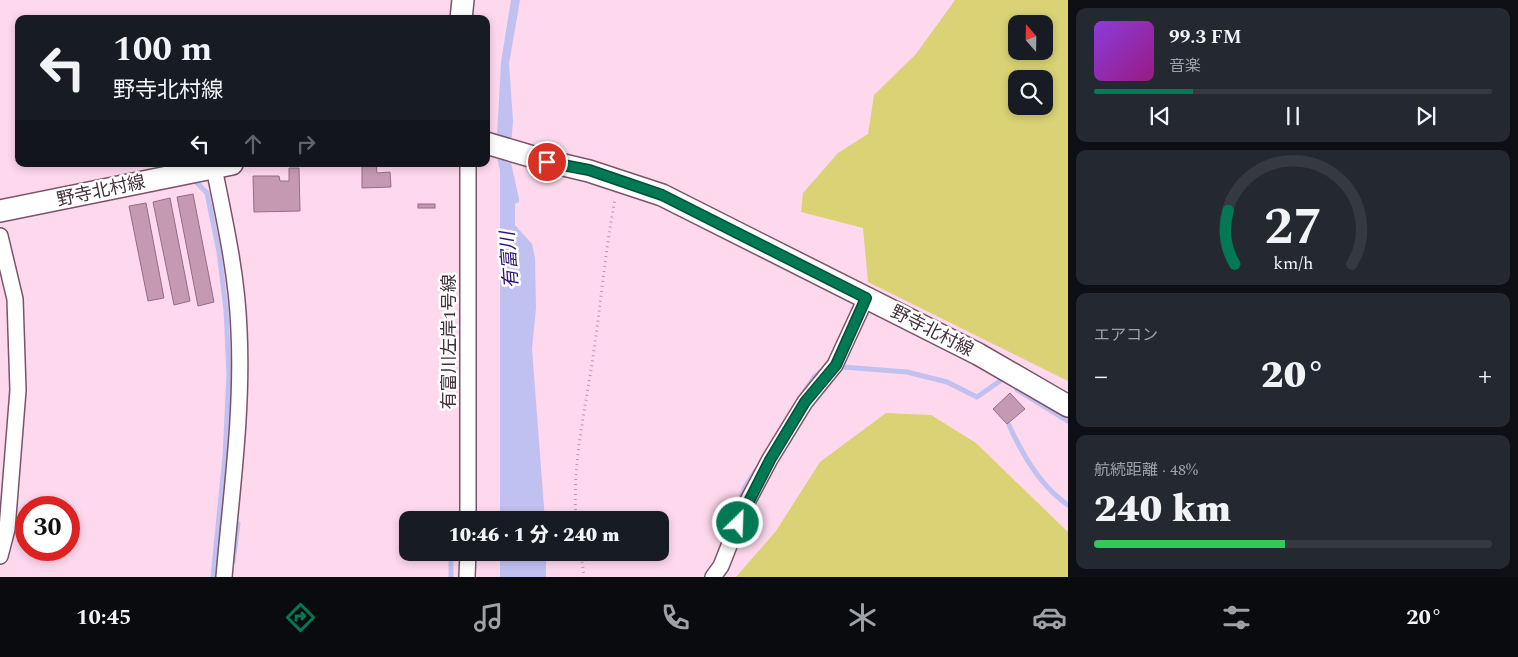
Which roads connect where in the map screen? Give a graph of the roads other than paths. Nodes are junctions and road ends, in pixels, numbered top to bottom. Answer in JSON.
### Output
{"nodes":[{"id":1,"x":463,"y":0,"type":"edge"},
{"id":2,"x":461,"y":15,"type":"edge"},
{"id":3,"x":490,"y":144,"type":"edge"},
{"id":4,"x":218,"y":167,"type":"edge"},
{"id":5,"x":223,"y":167,"type":"edge"},
{"id":6,"x":468,"y":167,"type":"edge"},
{"id":7,"x":0,"y":211,"type":"edge"},
{"id":8,"x":0,"y":236,"type":"edge"},
{"id":9,"x":866,"y":298,"type":"junction"},
{"id":10,"x":1068,"y":406,"type":"edge"},
{"id":11,"x":468,"y":511,"type":"edge"},
{"id":12,"x":0,"y":556,"type":"edge"},
{"id":13,"x":468,"y":561,"type":"edge"},
{"id":14,"x":224,"y":577,"type":"edge"},
{"id":15,"x":467,"y":577,"type":"edge"},
{"id":16,"x":713,"y":577,"type":"edge"}],
"edges":[{"from":1,"to":2,"type":"street"},
{"from":3,"to":9,"type":"street","name":"野寺北村線"},
{"from":4,"to":7,"type":"street","name":"野寺北村線"},
{"from":5,"to":14,"type":"street"},
{"from":6,"to":11,"type":"street","name":"有富川左岸1号線"},
{"from":8,"to":12,"type":"street"},
{"from":9,"to":10,"type":"street","name":"野寺北村線"},
{"from":9,"to":16,"type":"street"},
{"from":13,"to":15,"type":"street"}]}
